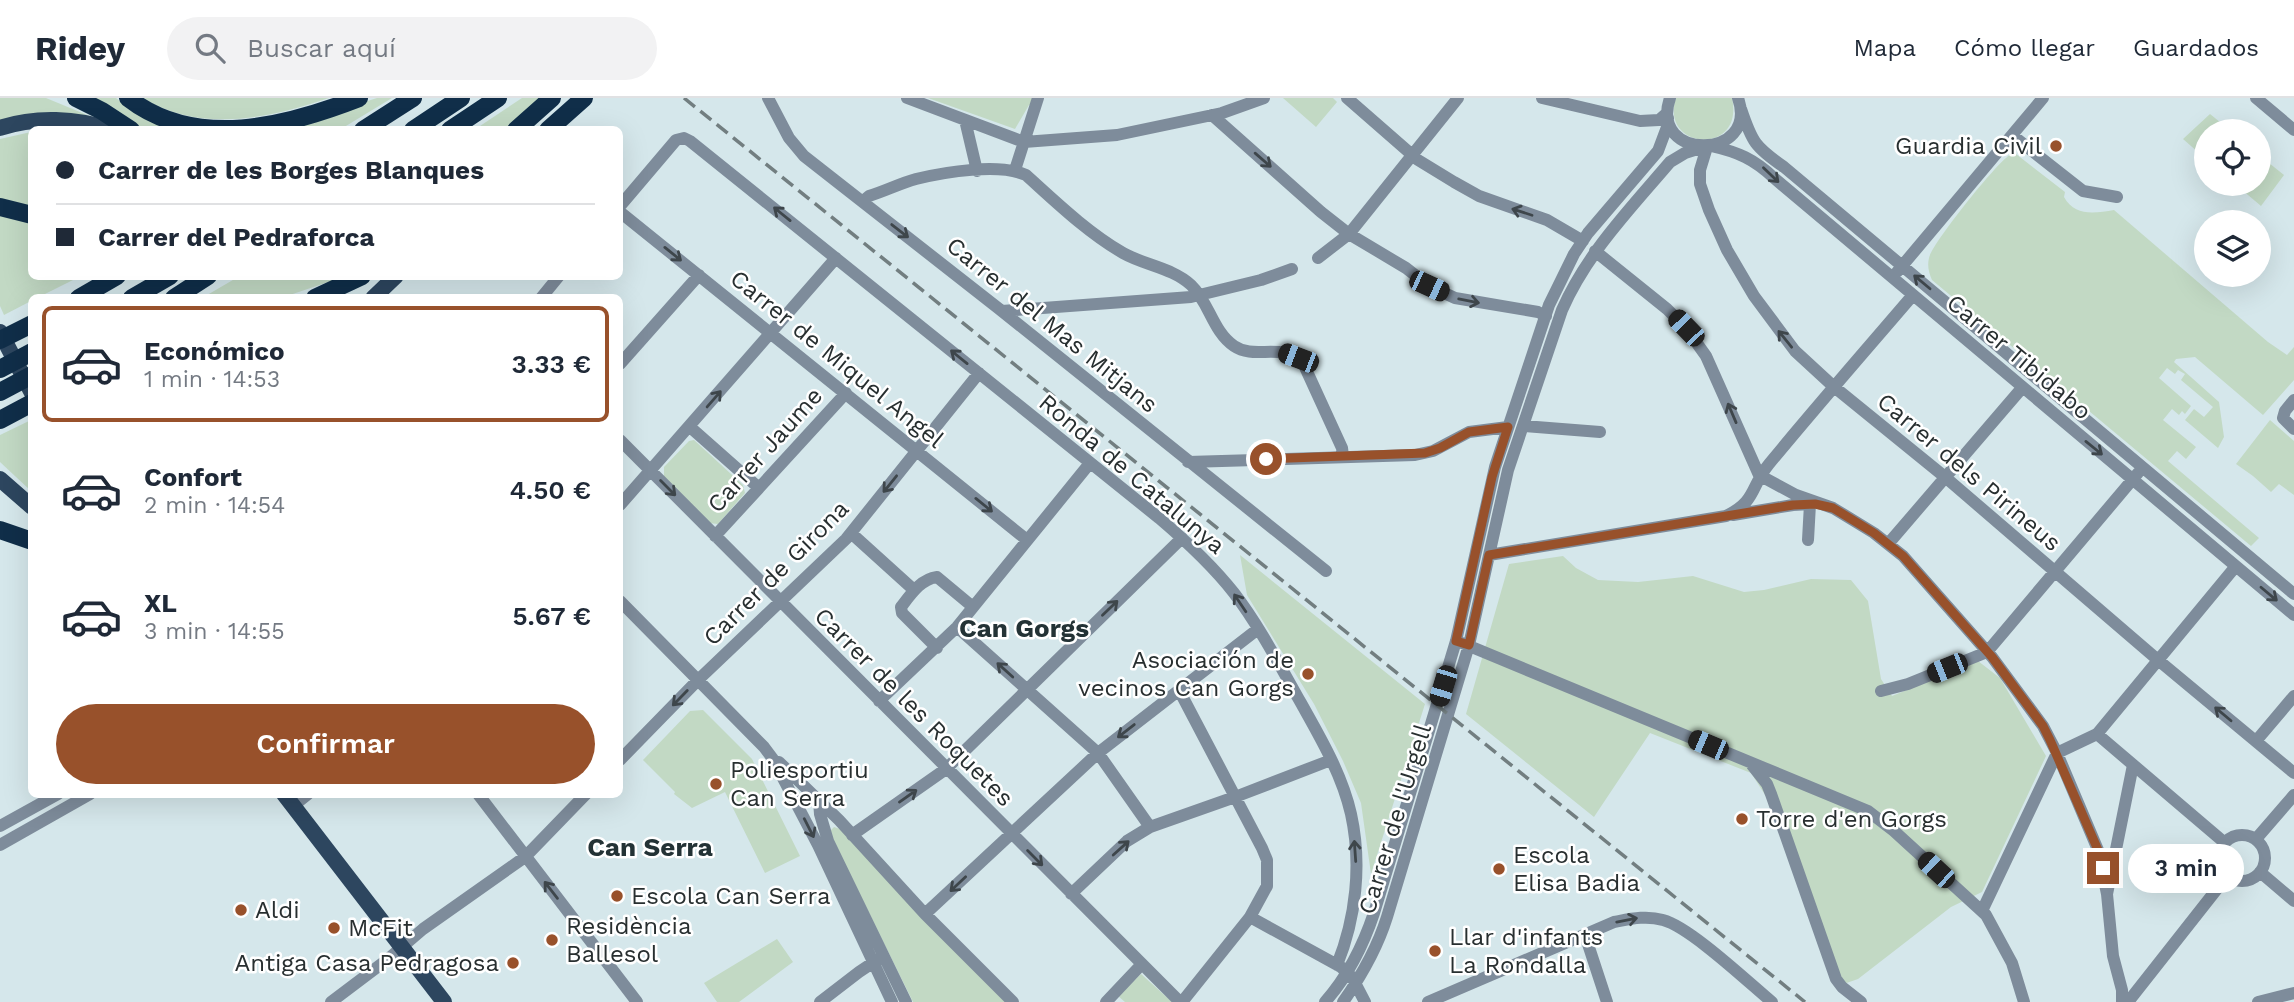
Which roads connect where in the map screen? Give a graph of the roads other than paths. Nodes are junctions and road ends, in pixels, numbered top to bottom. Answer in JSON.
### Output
{"nodes":[{"id":1,"x":76,"y":98,"type":"edge"},
{"id":2,"x":128,"y":98,"type":"edge"},
{"id":3,"x":359,"y":98,"type":"edge"},
{"id":4,"x":413,"y":98,"type":"edge"},
{"id":5,"x":461,"y":98,"type":"edge"},
{"id":6,"x":498,"y":98,"type":"edge"},
{"id":7,"x":552,"y":98,"type":"edge"},
{"id":8,"x":584,"y":98,"type":"edge"},
{"id":9,"x":768,"y":98,"type":"edge"},
{"id":10,"x":908,"y":98,"type":"edge"},
{"id":11,"x":1038,"y":98,"type":"edge"},
{"id":12,"x":1264,"y":98,"type":"edge"},
{"id":13,"x":1347,"y":98,"type":"edge"},
{"id":14,"x":1458,"y":98,"type":"edge"},
{"id":15,"x":1542,"y":98,"type":"edge"},
{"id":16,"x":2043,"y":98,"type":"edge"},
{"id":17,"x":2256,"y":98,"type":"edge"},
{"id":18,"x":1740,"y":102,"type":"edge"},
{"id":19,"x":1667,"y":107,"type":"edge"},
{"id":20,"x":1212,"y":115,"type":"junction"},
{"id":21,"x":965,"y":120,"type":"junction"},
{"id":22,"x":99,"y":126,"type":"edge"},
{"id":23,"x":125,"y":126,"type":"edge"},
{"id":24,"x":190,"y":126,"type":"edge"},
{"id":25,"x":261,"y":126,"type":"edge"},
{"id":26,"x":369,"y":126,"type":"edge"},
{"id":27,"x":419,"y":126,"type":"edge"},
{"id":28,"x":456,"y":126,"type":"edge"},
{"id":29,"x":520,"y":126,"type":"edge"},
{"id":30,"x":552,"y":126,"type":"edge"},
{"id":31,"x":0,"y":128,"type":"edge"},
{"id":32,"x":2294,"y":130,"type":"edge"},
{"id":33,"x":2012,"y":135,"type":"junction"},
{"id":34,"x":1024,"y":142,"type":"junction"},
{"id":35,"x":1707,"y":146,"type":"junction"},
{"id":36,"x":1413,"y":154,"type":"junction"},
{"id":37,"x":1015,"y":170,"type":"junction"},
{"id":38,"x":977,"y":171,"type":"junction"},
{"id":39,"x":2117,"y":197,"type":"dead end"},
{"id":40,"x":863,"y":201,"type":"junction"},
{"id":41,"x":623,"y":202,"type":"edge"},
{"id":42,"x":0,"y":207,"type":"edge"},
{"id":43,"x":28,"y":214,"type":"edge"},
{"id":44,"x":623,"y":214,"type":"edge"},
{"id":45,"x":1349,"y":234,"type":"junction"},
{"id":46,"x":1583,"y":241,"type":"junction"},
{"id":47,"x":1595,"y":251,"type":"junction"},
{"id":48,"x":836,"y":258,"type":"junction"},
{"id":49,"x":1318,"y":258,"type":"dead end"},
{"id":50,"x":1902,"y":265,"type":"junction"},
{"id":51,"x":1292,"y":269,"type":"dead end"},
{"id":52,"x":699,"y":275,"type":"junction"},
{"id":53,"x":1892,"y":277,"type":"junction"},
{"id":54,"x":94,"y":280,"type":"edge"},
{"id":55,"x":110,"y":280,"type":"edge"},
{"id":56,"x":163,"y":280,"type":"edge"},
{"id":57,"x":202,"y":280,"type":"edge"},
{"id":58,"x":353,"y":280,"type":"edge"},
{"id":59,"x":392,"y":280,"type":"edge"},
{"id":60,"x":556,"y":280,"type":"edge"},
{"id":61,"x":75,"y":294,"type":"edge"},
{"id":62,"x":86,"y":294,"type":"edge"},
{"id":63,"x":139,"y":294,"type":"edge"},
{"id":64,"x":180,"y":294,"type":"edge"},
{"id":65,"x":324,"y":294,"type":"edge"},
{"id":66,"x":377,"y":294,"type":"edge"},
{"id":67,"x":544,"y":294,"type":"edge"},
{"id":68,"x":1199,"y":295,"type":"junction"},
{"id":69,"x":1913,"y":295,"type":"junction"},
{"id":70,"x":1002,"y":311,"type":"junction"},
{"id":71,"x":1546,"y":316,"type":"junction"},
{"id":72,"x":28,"y":325,"type":"edge"},
{"id":73,"x":0,"y":332,"type":"edge"},
{"id":74,"x":772,"y":333,"type":"junction"},
{"id":75,"x":0,"y":340,"type":"edge"},
{"id":76,"x":28,"y":354,"type":"edge"},
{"id":77,"x":623,"y":361,"type":"edge"},
{"id":78,"x":0,"y":369,"type":"edge"},
{"id":79,"x":979,"y":373,"type":"junction"},
{"id":80,"x":28,"y":377,"type":"edge"},
{"id":81,"x":28,"y":385,"type":"edge"},
{"id":82,"x":1833,"y":386,"type":"junction"},
{"id":83,"x":2022,"y":388,"type":"junction"},
{"id":84,"x":0,"y":391,"type":"edge"},
{"id":85,"x":846,"y":393,"type":"junction"},
{"id":86,"x":2294,"y":400,"type":"edge"},
{"id":87,"x":28,"y":405,"type":"edge"},
{"id":88,"x":28,"y":412,"type":"edge"},
{"id":89,"x":0,"y":422,"type":"edge"},
{"id":90,"x":690,"y":426,"type":"junction"},
{"id":91,"x":1523,"y":426,"type":"junction"},
{"id":92,"x":1508,"y":427,"type":"junction"},
{"id":93,"x":2294,"y":429,"type":"edge"},
{"id":94,"x":1600,"y":432,"type":"dead end"},
{"id":95,"x":623,"y":443,"type":"edge"},
{"id":96,"x":916,"y":451,"type":"junction"},
{"id":97,"x":1343,"y":456,"type":"junction"},
{"id":98,"x":1188,"y":462,"type":"junction"},
{"id":99,"x":1090,"y":463,"type":"junction"},
{"id":100,"x":2143,"y":468,"type":"junction"},
{"id":101,"x":651,"y":471,"type":"junction"},
{"id":102,"x":1759,"y":475,"type":"junction"},
{"id":103,"x":1945,"y":477,"type":"junction"},
{"id":104,"x":0,"y":479,"type":"edge"},
{"id":105,"x":2133,"y":480,"type":"junction"},
{"id":106,"x":759,"y":488,"type":"junction"},
{"id":107,"x":623,"y":502,"type":"edge"},
{"id":108,"x":28,"y":504,"type":"edge"},
{"id":109,"x":1810,"y":504,"type":"junction"},
{"id":110,"x":1828,"y":506,"type":"junction"},
{"id":111,"x":1726,"y":516,"type":"junction"},
{"id":112,"x":0,"y":530,"type":"edge"},
{"id":113,"x":850,"y":533,"type":"junction"},
{"id":114,"x":715,"y":536,"type":"junction"},
{"id":115,"x":1182,"y":538,"type":"junction"},
{"id":116,"x":28,"y":540,"type":"edge"},
{"id":117,"x":1027,"y":540,"type":"junction"},
{"id":118,"x":1808,"y":540,"type":"dead end"},
{"id":119,"x":1888,"y":544,"type":"junction"},
{"id":120,"x":1489,"y":555,"type":"junction"},
{"id":121,"x":2235,"y":566,"type":"junction"},
{"id":122,"x":1326,"y":571,"type":"dead end"},
{"id":123,"x":2056,"y":571,"type":"junction"},
{"id":124,"x":915,"y":590,"type":"junction"},
{"id":125,"x":2294,"y":594,"type":"edge"},
{"id":126,"x":780,"y":602,"type":"junction"},
{"id":127,"x":623,"y":604,"type":"edge"},
{"id":128,"x":973,"y":607,"type":"junction"},
{"id":129,"x":2294,"y":615,"type":"edge"},
{"id":130,"x":957,"y":627,"type":"junction"},
{"id":131,"x":1258,"y":629,"type":"junction"},
{"id":132,"x":1462,"y":643,"type":"junction"},
{"id":133,"x":937,"y":648,"type":"junction"},
{"id":134,"x":1987,"y":652,"type":"junction"},
{"id":135,"x":2158,"y":660,"type":"junction"},
{"id":136,"x":698,"y":680,"type":"junction"},
{"id":137,"x":1027,"y":689,"type":"junction"},
{"id":138,"x":1179,"y":690,"type":"junction"},
{"id":139,"x":1881,"y":691,"type":"dead end"},
{"id":140,"x":2294,"y":696,"type":"edge"},
{"id":141,"x":879,"y":701,"type":"junction"},
{"id":142,"x":2097,"y":734,"type":"junction"},
{"id":143,"x":2256,"y":741,"type":"junction"},
{"id":144,"x":764,"y":747,"type":"junction"},
{"id":145,"x":1098,"y":753,"type":"junction"},
{"id":146,"x":2057,"y":753,"type":"junction"},
{"id":147,"x":623,"y":757,"type":"edge"},
{"id":148,"x":1331,"y":760,"type":"junction"},
{"id":149,"x":1750,"y":762,"type":"junction"},
{"id":150,"x":2133,"y":765,"type":"junction"},
{"id":151,"x":946,"y":769,"type":"junction"},
{"id":152,"x":2294,"y":773,"type":"edge"},
{"id":153,"x":1798,"y":782,"type":"junction"},
{"id":154,"x":2294,"y":795,"type":"edge"},
{"id":155,"x":1235,"y":797,"type":"junction"},
{"id":156,"x":51,"y":798,"type":"edge"},
{"id":157,"x":83,"y":798,"type":"edge"},
{"id":158,"x":481,"y":798,"type":"edge"},
{"id":159,"x":582,"y":798,"type":"edge"},
{"id":160,"x":288,"y":800,"type":"edge"},
{"id":161,"x":819,"y":801,"type":"junction"},
{"id":162,"x":1774,"y":801,"type":"junction"},
{"id":163,"x":838,"y":820,"type":"junction"},
{"id":164,"x":0,"y":825,"type":"edge"},
{"id":165,"x":1150,"y":827,"type":"junction"},
{"id":166,"x":825,"y":831,"type":"junction"},
{"id":167,"x":1011,"y":834,"type":"junction"},
{"id":168,"x":852,"y":835,"type":"junction"},
{"id":169,"x":2256,"y":839,"type":"junction"},
{"id":170,"x":2225,"y":843,"type":"junction"},
{"id":171,"x":0,"y":845,"type":"edge"},
{"id":172,"x":525,"y":857,"type":"junction"},
{"id":173,"x":2260,"y":872,"type":"junction"},
{"id":174,"x":2228,"y":875,"type":"junction"},
{"id":175,"x":1071,"y":894,"type":"junction"},
{"id":176,"x":2107,"y":894,"type":"junction"},
{"id":177,"x":2294,"y":901,"type":"edge"},
{"id":178,"x":1982,"y":911,"type":"junction"},
{"id":179,"x":925,"y":914,"type":"junction"},
{"id":180,"x":1250,"y":917,"type":"junction"},
{"id":181,"x":1585,"y":935,"type":"junction"},
{"id":182,"x":401,"y":948,"type":"junction"},
{"id":183,"x":878,"y":959,"type":"junction"},
{"id":184,"x":1142,"y":965,"type":"junction"},
{"id":185,"x":1348,"y":975,"type":"junction"},
{"id":186,"x":2294,"y":993,"type":"edge"},
{"id":187,"x":1111,"y":1000,"type":"edge"},
{"id":188,"x":331,"y":1002,"type":"edge"},
{"id":189,"x":444,"y":1002,"type":"edge"},
{"id":190,"x":637,"y":1002,"type":"edge"},
{"id":191,"x":820,"y":1002,"type":"edge"},
{"id":192,"x":892,"y":1002,"type":"edge"},
{"id":193,"x":906,"y":1002,"type":"edge"},
{"id":194,"x":1013,"y":1002,"type":"edge"},
{"id":195,"x":1181,"y":1002,"type":"edge"},
{"id":196,"x":1325,"y":1002,"type":"edge"},
{"id":197,"x":1343,"y":1002,"type":"edge"},
{"id":198,"x":1365,"y":1002,"type":"edge"},
{"id":199,"x":1428,"y":1002,"type":"edge"},
{"id":200,"x":1607,"y":1002,"type":"edge"},
{"id":201,"x":1772,"y":1002,"type":"edge"},
{"id":202,"x":1861,"y":1002,"type":"edge"},
{"id":203,"x":2024,"y":1002,"type":"edge"},
{"id":204,"x":2122,"y":1002,"type":"edge"},
{"id":205,"x":2128,"y":1002,"type":"edge"},
{"id":206,"x":2258,"y":1002,"type":"edge"}],
"edges":[{"from":1,"to":23,"type":"highway"},
{"from":2,"to":24,"type":"highway"},
{"from":3,"to":25,"type":"highway"},
{"from":4,"to":26,"type":"highway"},
{"from":5,"to":27,"type":"highway"},
{"from":6,"to":28,"type":"highway"},
{"from":7,"to":29,"type":"highway"},
{"from":8,"to":30,"type":"highway"},
{"from":9,"to":40,"type":"street","name":"Carrer del Mas Mitjans"},
{"from":10,"to":21,"type":"street"},
{"from":11,"to":34,"type":"street"},
{"from":12,"to":20,"type":"street"},
{"from":13,"to":36,"type":"street"},
{"from":14,"to":36,"type":"street"},
{"from":15,"to":19,"type":"street"},
{"from":16,"to":33,"type":"street"},
{"from":17,"to":32,"type":"street"},
{"from":18,"to":35,"type":"street","name":"Carrer de l'Urgell"},
{"from":18,"to":50,"type":"street"},
{"from":19,"to":35,"type":"street","name":"Carrer Tibidabo"},
{"from":19,"to":46,"type":"street","name":"Carrer de l'Urgell"},
{"from":20,"to":34,"type":"street"},
{"from":20,"to":45,"type":"street","one_way":true},
{"from":21,"to":34,"type":"street"},
{"from":21,"to":38,"type":"street"},
{"from":22,"to":31,"type":"main road"},
{"from":33,"to":39,"type":"street"},
{"from":33,"to":50,"type":"street"},
{"from":34,"to":37,"type":"street"},
{"from":35,"to":47,"type":"street","name":"Carrer de l'Urgell"},
{"from":35,"to":53,"type":"street","name":"Carrer Tibidabo","one_way":true},
{"from":82,"to":35,"type":"street","name":"Carrer dels Pirineus","one_way":true},
{"from":36,"to":45,"type":"street"},
{"from":46,"to":36,"type":"street","one_way":true},
{"from":37,"to":38,"type":"street"},
{"from":37,"to":68,"type":"street"},
{"from":38,"to":40,"type":"street"},
{"from":40,"to":70,"type":"street","name":"Carrer del Mas Mitjans","one_way":true},
{"from":48,"to":41,"type":"street","name":"Ronda de Catalunya","one_way":true},
{"from":42,"to":43,"type":"highway"},
{"from":44,"to":52,"type":"street","name":"Carrer de Miquel Angel","one_way":true},
{"from":45,"to":49,"type":"street"},
{"from":45,"to":71,"type":"street","one_way":true},
{"from":46,"to":71,"type":"street","name":"Carrer de l'Urgell"},
{"from":47,"to":91,"type":"street","name":"Carrer de l'Urgell"},
{"from":102,"to":47,"type":"street","one_way":true},
{"from":48,"to":74,"type":"street"},
{"from":79,"to":48,"type":"street","name":"Ronda de Catalunya","one_way":true},
{"from":50,"to":53,"type":"street"},
{"from":100,"to":50,"type":"street","one_way":true},
{"from":51,"to":68,"type":"street"},
{"from":52,"to":74,"type":"street","name":"Carrer de Miquel Angel"},
{"from":52,"to":77,"type":"street"},
{"from":53,"to":69,"type":"street","name":"Carrer Tibidabo"},
{"from":54,"to":61,"type":"highway"},
{"from":55,"to":62,"type":"highway"},
{"from":56,"to":63,"type":"highway"},
{"from":57,"to":64,"type":"highway"},
{"from":58,"to":65,"type":"highway"},
{"from":59,"to":66,"type":"main road"},
{"from":60,"to":67,"type":"street"},
{"from":68,"to":70,"type":"street"},
{"from":68,"to":97,"type":"street"},
{"from":69,"to":82,"type":"street"},
{"from":69,"to":83,"type":"street","name":"Carrer Tibidabo"},
{"from":70,"to":98,"type":"street","name":"Carrer del Mas Mitjans"},
{"from":71,"to":92,"type":"street","name":"Carrer de l'Urgell"},
{"from":72,"to":75,"type":"highway"},
{"from":73,"to":81,"type":"main road"},
{"from":74,"to":85,"type":"street","name":"Carrer de Miquel Angel"},
{"from":90,"to":74,"type":"street","one_way":true},
{"from":76,"to":78,"type":"highway"},
{"from":79,"to":96,"type":"street","name":"Carrer de Girona"},
{"from":79,"to":99,"type":"street","name":"Ronda de Catalunya"},
{"from":80,"to":84,"type":"highway"},
{"from":82,"to":102,"type":"street"},
{"from":82,"to":103,"type":"street","name":"Carrer dels Pirineus"},
{"from":83,"to":103,"type":"street"},
{"from":83,"to":105,"type":"street","name":"Carrer Tibidabo","one_way":true},
{"from":85,"to":96,"type":"street","name":"Carrer de Miquel Angel"},
{"from":85,"to":106,"type":"street","name":"Carrer Jaume"},
{"from":86,"to":93,"type":"street"},
{"from":87,"to":89,"type":"highway"},
{"from":88,"to":89,"type":"main road"},
{"from":90,"to":101,"type":"street"},
{"from":90,"to":106,"type":"street"},
{"from":91,"to":94,"type":"street"},
{"from":91,"to":120,"type":"street","name":"Carrer de l'Urgell"},
{"from":92,"to":97,"type":"street"},
{"from":92,"to":132,"type":"street","name":"Carrer de l'Urgell"},
{"from":95,"to":101,"type":"street","name":"Carrer de les Roquetes"},
{"from":96,"to":113,"type":"street","name":"Carrer de Girona","one_way":true},
{"from":96,"to":117,"type":"street","name":"Carrer de Miquel Angel","one_way":true},
{"from":97,"to":98,"type":"street"},
{"from":98,"to":122,"type":"street","name":"Carrer del Mas Mitjans"},
{"from":99,"to":115,"type":"street","name":"Ronda de Catalunya"},
{"from":99,"to":117,"type":"street"},
{"from":100,"to":105,"type":"street"},
{"from":100,"to":125,"type":"street"},
{"from":101,"to":107,"type":"street"},
{"from":101,"to":114,"type":"street","name":"Carrer de les Roquetes","one_way":true},
{"from":102,"to":110,"type":"street"},
{"from":102,"to":111,"type":"street"},
{"from":103,"to":119,"type":"street"},
{"from":103,"to":123,"type":"street","name":"Carrer dels Pirineus"},
{"from":104,"to":108,"type":"main road"},
{"from":105,"to":121,"type":"street","name":"Carrer Tibidabo"},
{"from":105,"to":123,"type":"street"},
{"from":106,"to":114,"type":"street","name":"Carrer Jaume"},
{"from":109,"to":110,"type":"street"},
{"from":109,"to":111,"type":"street"},
{"from":109,"to":118,"type":"street"},
{"from":110,"to":119,"type":"street"},
{"from":111,"to":120,"type":"street"},
{"from":112,"to":116,"type":"highway"},
{"from":113,"to":124,"type":"street"},
{"from":113,"to":126,"type":"street","name":"Carrer de Girona"},
{"from":114,"to":126,"type":"street","name":"Carrer de les Roquetes"},
{"from":131,"to":115,"type":"street","name":"Ronda de Catalunya","one_way":true},
{"from":137,"to":115,"type":"street","one_way":true},
{"from":117,"to":128,"type":"street"},
{"from":119,"to":134,"type":"street"},
{"from":120,"to":132,"type":"street","name":"Carrer de l'Urgell"},
{"from":121,"to":129,"type":"street","name":"Carrer Tibidabo","one_way":true},
{"from":121,"to":135,"type":"street"},
{"from":123,"to":134,"type":"street"},
{"from":123,"to":135,"type":"street","name":"Carrer dels Pirineus"},
{"from":124,"to":128,"type":"street"},
{"from":124,"to":133,"type":"street"},
{"from":126,"to":136,"type":"street","name":"Carrer de Girona"},
{"from":126,"to":141,"type":"street","name":"Carrer de les Roquetes"},
{"from":127,"to":136,"type":"street"},
{"from":128,"to":130,"type":"street"},
{"from":130,"to":133,"type":"street"},
{"from":137,"to":130,"type":"street","one_way":true},
{"from":131,"to":138,"type":"street"},
{"from":131,"to":148,"type":"street","name":"Ronda de Catalunya"},
{"from":132,"to":149,"type":"street"},
{"from":132,"to":185,"type":"street","name":"Carrer de l'Urgell"},
{"from":133,"to":141,"type":"street"},
{"from":134,"to":139,"type":"street"},
{"from":134,"to":146,"type":"street"},
{"from":135,"to":142,"type":"street"},
{"from":143,"to":135,"type":"street","name":"Carrer dels Pirineus","one_way":true},
{"from":136,"to":144,"type":"street"},
{"from":136,"to":147,"type":"street","name":"Carrer de Girona","one_way":true},
{"from":137,"to":145,"type":"street"},
{"from":137,"to":151,"type":"street"},
{"from":138,"to":145,"type":"street","one_way":true},
{"from":138,"to":155,"type":"street"},
{"from":140,"to":143,"type":"street"},
{"from":141,"to":151,"type":"street","name":"Carrer de les Roquetes"},
{"from":142,"to":146,"type":"street"},
{"from":142,"to":150,"type":"street"},
{"from":143,"to":152,"type":"street","name":"Carrer dels Pirineus"},
{"from":144,"to":161,"type":"street"},
{"from":144,"to":183,"type":"street","one_way":true},
{"from":145,"to":165,"type":"street"},
{"from":145,"to":167,"type":"street"},
{"from":146,"to":176,"type":"street"},
{"from":146,"to":178,"type":"street"},
{"from":148,"to":155,"type":"street"},
{"from":185,"to":148,"type":"street","name":"Ronda de Catalunya","one_way":true},
{"from":149,"to":153,"type":"street"},
{"from":149,"to":162,"type":"street"},
{"from":150,"to":170,"type":"street"},
{"from":150,"to":176,"type":"street"},
{"from":151,"to":167,"type":"street","name":"Carrer de les Roquetes"},
{"from":168,"to":151,"type":"street","one_way":true},
{"from":153,"to":162,"type":"street"},
{"from":153,"to":178,"type":"street"},
{"from":154,"to":169,"type":"street"},
{"from":155,"to":165,"type":"street"},
{"from":155,"to":180,"type":"street"},
{"from":156,"to":164,"type":"street"},
{"from":157,"to":171,"type":"street"},
{"from":158,"to":172,"type":"street"},
{"from":159,"to":172,"type":"street"},
{"from":160,"to":182,"type":"main road"},
{"from":161,"to":163,"type":"street"},
{"from":161,"to":166,"type":"street"},
{"from":162,"to":202,"type":"street"},
{"from":163,"to":166,"type":"street"},
{"from":163,"to":168,"type":"street"},
{"from":175,"to":165,"type":"street","one_way":true},
{"from":166,"to":183,"type":"street"},
{"from":167,"to":175,"type":"street","name":"Carrer de les Roquetes","one_way":true},
{"from":167,"to":179,"type":"street","one_way":true},
{"from":168,"to":179,"type":"street"},
{"from":169,"to":170,"type":"street"},
{"from":169,"to":173,"type":"street"},
{"from":170,"to":174,"type":"street"},
{"from":172,"to":182,"type":"street"},
{"from":190,"to":172,"type":"street","one_way":true},
{"from":173,"to":174,"type":"street"},
{"from":173,"to":177,"type":"street"},
{"from":174,"to":205,"type":"street"},
{"from":175,"to":184,"type":"street","name":"Carrer de les Roquetes"},
{"from":176,"to":204,"type":"street"},
{"from":178,"to":203,"type":"street"},
{"from":179,"to":194,"type":"street"},
{"from":180,"to":185,"type":"street"},
{"from":180,"to":195,"type":"street"},
{"from":181,"to":199,"type":"street"},
{"from":181,"to":200,"type":"street"},
{"from":181,"to":201,"type":"street","one_way":true},
{"from":182,"to":188,"type":"street"},
{"from":182,"to":189,"type":"main road"},
{"from":183,"to":191,"type":"street"},
{"from":183,"to":192,"type":"street"},
{"from":183,"to":193,"type":"street"},
{"from":184,"to":187,"type":"street"},
{"from":184,"to":195,"type":"street","name":"Carrer de les Roquetes"},
{"from":185,"to":196,"type":"street"},
{"from":185,"to":197,"type":"street"},
{"from":185,"to":198,"type":"street"},
{"from":186,"to":206,"type":"street"}]}
